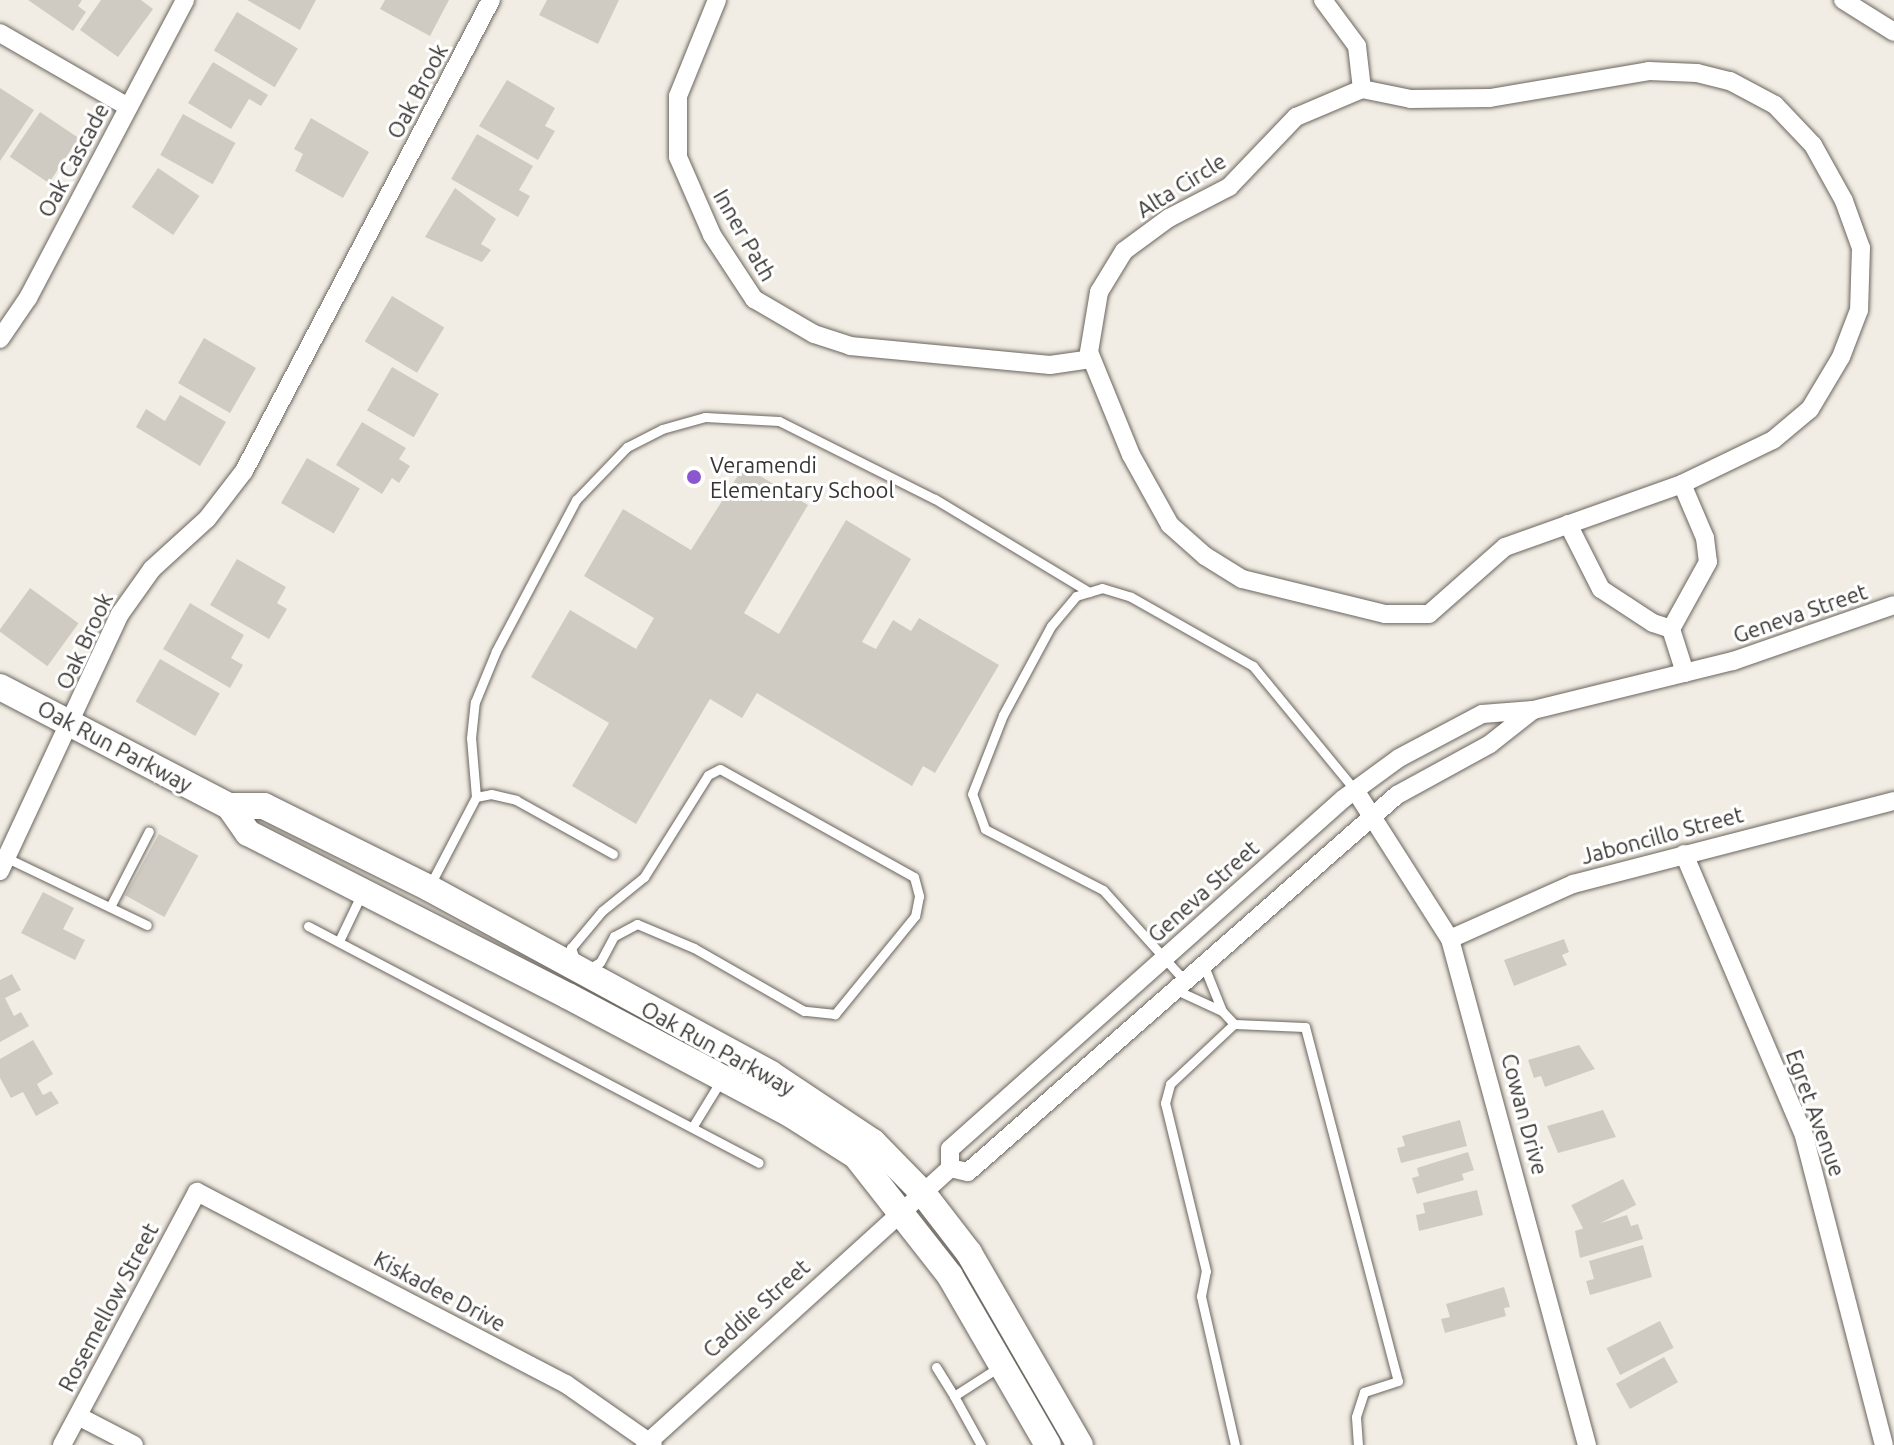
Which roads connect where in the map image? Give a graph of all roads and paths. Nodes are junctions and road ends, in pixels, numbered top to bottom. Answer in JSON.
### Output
{"nodes":[{"id":1,"x":185,"y":0,"type":"edge"},
{"id":2,"x":491,"y":0,"type":"edge"},
{"id":3,"x":717,"y":0,"type":"edge"},
{"id":4,"x":1323,"y":0,"type":"edge"},
{"id":5,"x":1843,"y":0,"type":"edge"},
{"id":6,"x":1894,"y":32,"type":"edge"},
{"id":7,"x":0,"y":33,"type":"edge"},
{"id":8,"x":1362,"y":89,"type":"junction"},
{"id":9,"x":128,"y":107,"type":"junction"},
{"id":10,"x":2,"y":334,"type":"edge"},
{"id":11,"x":1091,"y":359,"type":"junction"},
{"id":12,"x":1682,"y":484,"type":"junction"},
{"id":13,"x":1568,"y":524,"type":"junction"},
{"id":14,"x":1089,"y":592,"type":"junction"},
{"id":15,"x":1894,"y":605,"type":"edge"},
{"id":16,"x":1671,"y":629,"type":"junction"},
{"id":17,"x":1685,"y":673,"type":"junction"},
{"id":18,"x":0,"y":687,"type":"edge"},
{"id":19,"x":1533,"y":710,"type":"junction"},
{"id":20,"x":71,"y":723,"type":"junction"},
{"id":21,"x":1355,"y":790,"type":"junction"},
{"id":22,"x":476,"y":797,"type":"junction"},
{"id":23,"x":1894,"y":801,"type":"edge"},
{"id":24,"x":229,"y":806,"type":"junction"},
{"id":25,"x":1372,"y":815,"type":"junction"},
{"id":26,"x":149,"y":831,"type":"dead end"},
{"id":27,"x":613,"y":854,"type":"dead end"},
{"id":28,"x":1684,"y":854,"type":"junction"},
{"id":29,"x":3,"y":864,"type":"edge"},
{"id":30,"x":429,"y":888,"type":"junction"},
{"id":31,"x":363,"y":892,"type":"junction"},
{"id":32,"x":110,"y":907,"type":"junction"},
{"id":33,"x":147,"y":925,"type":"dead end"},
{"id":34,"x":308,"y":926,"type":"dead end"},
{"id":35,"x":1450,"y":939,"type":"junction"},
{"id":36,"x":339,"y":941,"type":"junction"},
{"id":37,"x":1161,"y":960,"type":"junction"},
{"id":38,"x":1203,"y":963,"type":"junction"},
{"id":39,"x":1179,"y":984,"type":"junction"},
{"id":40,"x":574,"y":985,"type":"junction"},
{"id":41,"x":1222,"y":1011,"type":"junction"},
{"id":42,"x":1234,"y":1024,"type":"junction"},
{"id":43,"x":722,"y":1079,"type":"junction"},
{"id":44,"x":693,"y":1126,"type":"junction"},
{"id":45,"x":759,"y":1163,"type":"dead end"},
{"id":46,"x":950,"y":1168,"type":"junction"},
{"id":47,"x":197,"y":1192,"type":"joint"},
{"id":48,"x":922,"y":1192,"type":"junction"},
{"id":49,"x":902,"y":1209,"type":"junction"},
{"id":50,"x":936,"y":1367,"type":"dead end"},
{"id":51,"x":999,"y":1367,"type":"junction"},
{"id":52,"x":954,"y":1396,"type":"junction"},
{"id":53,"x":78,"y":1416,"type":"junction"},
{"id":54,"x":649,"y":1444,"type":"edge"},
{"id":55,"x":62,"y":1445,"type":"edge"},
{"id":56,"x":134,"y":1445,"type":"edge"},
{"id":57,"x":981,"y":1445,"type":"edge"},
{"id":58,"x":1048,"y":1445,"type":"edge"},
{"id":59,"x":1080,"y":1445,"type":"edge"},
{"id":60,"x":1235,"y":1445,"type":"edge"},
{"id":61,"x":1358,"y":1445,"type":"edge"},
{"id":62,"x":1587,"y":1445,"type":"edge"},
{"id":63,"x":1884,"y":1445,"type":"edge"}],
"edges":[{"from":1,"to":9,"type":"street","name":"Oak Cascade"},
{"from":2,"to":20,"type":"street","name":"Oak Brook"},
{"from":3,"to":11,"type":"street","name":"Inner Path"},
{"from":4,"to":8,"type":"street"},
{"from":5,"to":6,"type":"street"},
{"from":7,"to":9,"type":"street"},
{"from":8,"to":11,"type":"street","name":"Alta Circle"},
{"from":8,"to":12,"type":"street","name":"Alta Circle"},
{"from":9,"to":10,"type":"street","name":"Oak Cascade"},
{"from":11,"to":13,"type":"street","name":"Alta Circle"},
{"from":12,"to":13,"type":"street","name":"Alta Circle"},
{"from":12,"to":16,"type":"street"},
{"from":13,"to":16,"type":"street"},
{"from":14,"to":21,"type":"lane"},
{"from":14,"to":22,"type":"lane"},
{"from":14,"to":37,"type":"lane"},
{"from":15,"to":17,"type":"street","name":"Geneva Street"},
{"from":16,"to":17,"type":"street"},
{"from":17,"to":19,"type":"street","name":"Geneva Street"},
{"from":18,"to":20,"type":"street","name":"Oak Run Parkway"},
{"from":19,"to":21,"type":"street","name":"Geneva Street"},
{"from":19,"to":25,"type":"street","name":"Geneva Street"},
{"from":20,"to":24,"type":"street","name":"Oak Run Parkway"},
{"from":20,"to":29,"type":"street","name":"Oak Brook"},
{"from":21,"to":25,"type":"street","name":"Cowan Drive"},
{"from":21,"to":37,"type":"street","name":"Geneva Street"},
{"from":22,"to":27,"type":"lane"},
{"from":22,"to":30,"type":"lane"},
{"from":23,"to":28,"type":"street","name":"Jaboncillo Street"},
{"from":24,"to":30,"type":"street","name":"Oak Run Parkway"},
{"from":24,"to":31,"type":"street","name":"Oak Run Parkway"},
{"from":25,"to":35,"type":"street","name":"Cowan Drive"},
{"from":25,"to":38,"type":"street","name":"Geneva Street"},
{"from":26,"to":32,"type":"lane"},
{"from":28,"to":35,"type":"street","name":"Jaboncillo Street"},
{"from":28,"to":63,"type":"street","name":"Egret Avenue"},
{"from":29,"to":32,"type":"lane"},
{"from":30,"to":40,"type":"street","name":"Oak Run Parkway"},
{"from":31,"to":36,"type":"lane"},
{"from":31,"to":40,"type":"street","name":"Oak Run Parkway"},
{"from":32,"to":33,"type":"lane"},
{"from":34,"to":36,"type":"lane"},
{"from":35,"to":62,"type":"street","name":"Cowan Drive"},
{"from":36,"to":44,"type":"lane"},
{"from":37,"to":39,"type":"lane"},
{"from":37,"to":46,"type":"street","name":"Geneva Street"},
{"from":38,"to":39,"type":"street","name":"Geneva Street"},
{"from":38,"to":41,"type":"lane"},
{"from":39,"to":41,"type":"lane"},
{"from":39,"to":46,"type":"street","name":"Geneva Street"},
{"from":40,"to":40,"type":"lane"},
{"from":40,"to":43,"type":"street","name":"Oak Run Parkway"},
{"from":40,"to":48,"type":"street","name":"Oak Run Parkway"},
{"from":41,"to":42,"type":"lane"},
{"from":42,"to":60,"type":"lane"},
{"from":42,"to":61,"type":"lane"},
{"from":43,"to":44,"type":"lane"},
{"from":43,"to":49,"type":"street","name":"Oak Run Parkway"},
{"from":44,"to":45,"type":"lane"},
{"from":46,"to":48,"type":"street","name":"Geneva Street"},
{"from":47,"to":53,"type":"street","name":"Rosemellow Street"},
{"from":47,"to":54,"type":"street","name":"Kiskadee Drive"},
{"from":48,"to":49,"type":"street","name":"Geneva Street"},
{"from":48,"to":59,"type":"street","name":"Oak Run Parkway"},
{"from":49,"to":51,"type":"street","name":"Oak Run Parkway"},
{"from":49,"to":54,"type":"street","name":"Caddie Street"},
{"from":50,"to":52,"type":"lane"},
{"from":51,"to":52,"type":"lane"},
{"from":51,"to":58,"type":"street","name":"Oak Run Parkway"},
{"from":52,"to":57,"type":"lane"},
{"from":53,"to":55,"type":"street","name":"Rosemellow Street"},
{"from":53,"to":56,"type":"street"}]}
